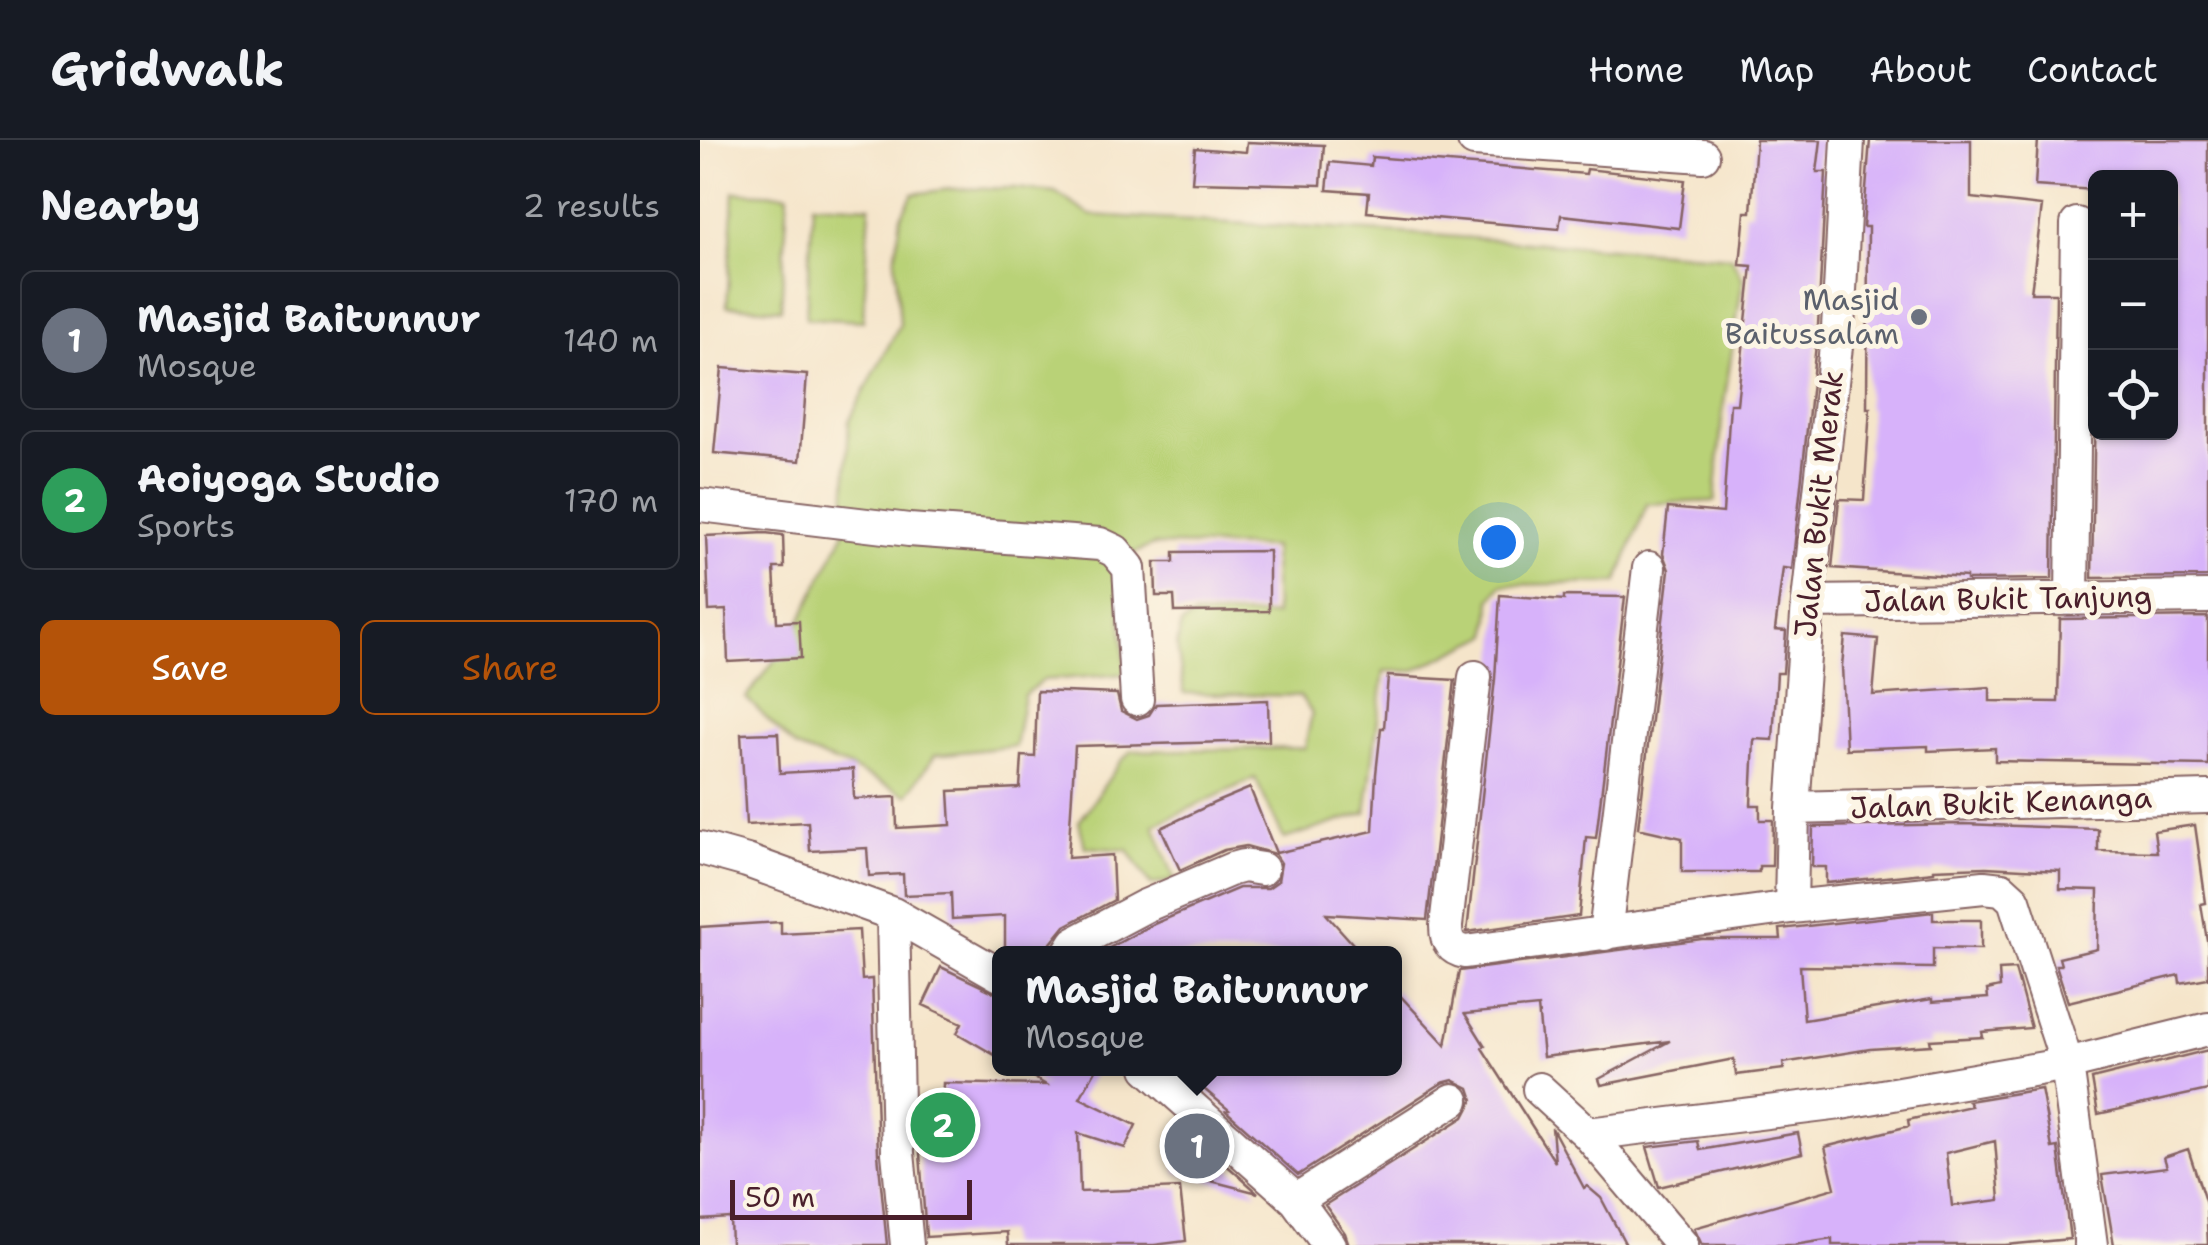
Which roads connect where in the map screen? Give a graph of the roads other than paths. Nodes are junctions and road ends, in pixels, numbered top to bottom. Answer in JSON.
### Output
{"nodes":[{"id":1,"x":1474,"y":140,"type":"edge"},
{"id":2,"x":1848,"y":140,"type":"edge"},
{"id":3,"x":1509,"y":142,"type":"edge"},
{"id":4,"x":1703,"y":156,"type":"dead end"},
{"id":5,"x":2077,"y":224,"type":"dead end"},
{"id":6,"x":700,"y":505,"type":"edge"},
{"id":7,"x":1649,"y":568,"type":"dead end"},
{"id":8,"x":2072,"y":596,"type":"junction"},
{"id":9,"x":2208,"y":597,"type":"edge"},
{"id":10,"x":1808,"y":602,"type":"junction"},
{"id":11,"x":1475,"y":677,"type":"dead end"},
{"id":12,"x":1138,"y":699,"type":"dead end"},
{"id":13,"x":2208,"y":797,"type":"edge"},
{"id":14,"x":1793,"y":808,"type":"junction"},
{"id":15,"x":700,"y":848,"type":"edge"},
{"id":16,"x":1262,"y":869,"type":"dead end"},
{"id":17,"x":1791,"y":907,"type":"junction"},
{"id":18,"x":893,"y":914,"type":"junction"},
{"id":19,"x":1605,"y":934,"type":"junction"},
{"id":20,"x":1073,"y":946,"type":"edge"},
{"id":21,"x":992,"y":970,"type":"edge"},
{"id":22,"x":2208,"y":1030,"type":"edge"},
{"id":23,"x":2068,"y":1064,"type":"junction"},
{"id":24,"x":1166,"y":1076,"type":"edge"},
{"id":25,"x":1539,"y":1089,"type":"dead end"},
{"id":26,"x":1452,"y":1100,"type":"dead end"},
{"id":27,"x":1588,"y":1134,"type":"junction"},
{"id":28,"x":1296,"y":1200,"type":"junction"},
{"id":29,"x":907,"y":1245,"type":"edge"},
{"id":30,"x":1330,"y":1245,"type":"edge"},
{"id":31,"x":1682,"y":1245,"type":"edge"},
{"id":32,"x":2091,"y":1245,"type":"edge"}],
"edges":[{"from":1,"to":3,"type":"street"},
{"from":2,"to":10,"type":"street","name":"Jalan Bukit Merak"},
{"from":3,"to":4,"type":"street"},
{"from":5,"to":8,"type":"street"},
{"from":6,"to":12,"type":"street"},
{"from":7,"to":19,"type":"street"},
{"from":8,"to":9,"type":"street","name":"Jalan Bukit Tanjung"},
{"from":8,"to":10,"type":"street","name":"Jalan Bukit Tanjung"},
{"from":10,"to":14,"type":"street","name":"Jalan Bukit Merak"},
{"from":11,"to":19,"type":"street"},
{"from":13,"to":14,"type":"street","name":"Jalan Bukit Kenanga"},
{"from":14,"to":17,"type":"street","name":"Jalan Bukit Merak"},
{"from":15,"to":18,"type":"street"},
{"from":16,"to":20,"type":"street"},
{"from":17,"to":19,"type":"street"},
{"from":17,"to":23,"type":"street"},
{"from":18,"to":21,"type":"street"},
{"from":18,"to":29,"type":"street"},
{"from":22,"to":23,"type":"street"},
{"from":23,"to":27,"type":"street"},
{"from":23,"to":32,"type":"street"},
{"from":24,"to":28,"type":"street"},
{"from":25,"to":27,"type":"street"},
{"from":26,"to":28,"type":"street"},
{"from":27,"to":31,"type":"street"},
{"from":28,"to":30,"type":"street"}]}
